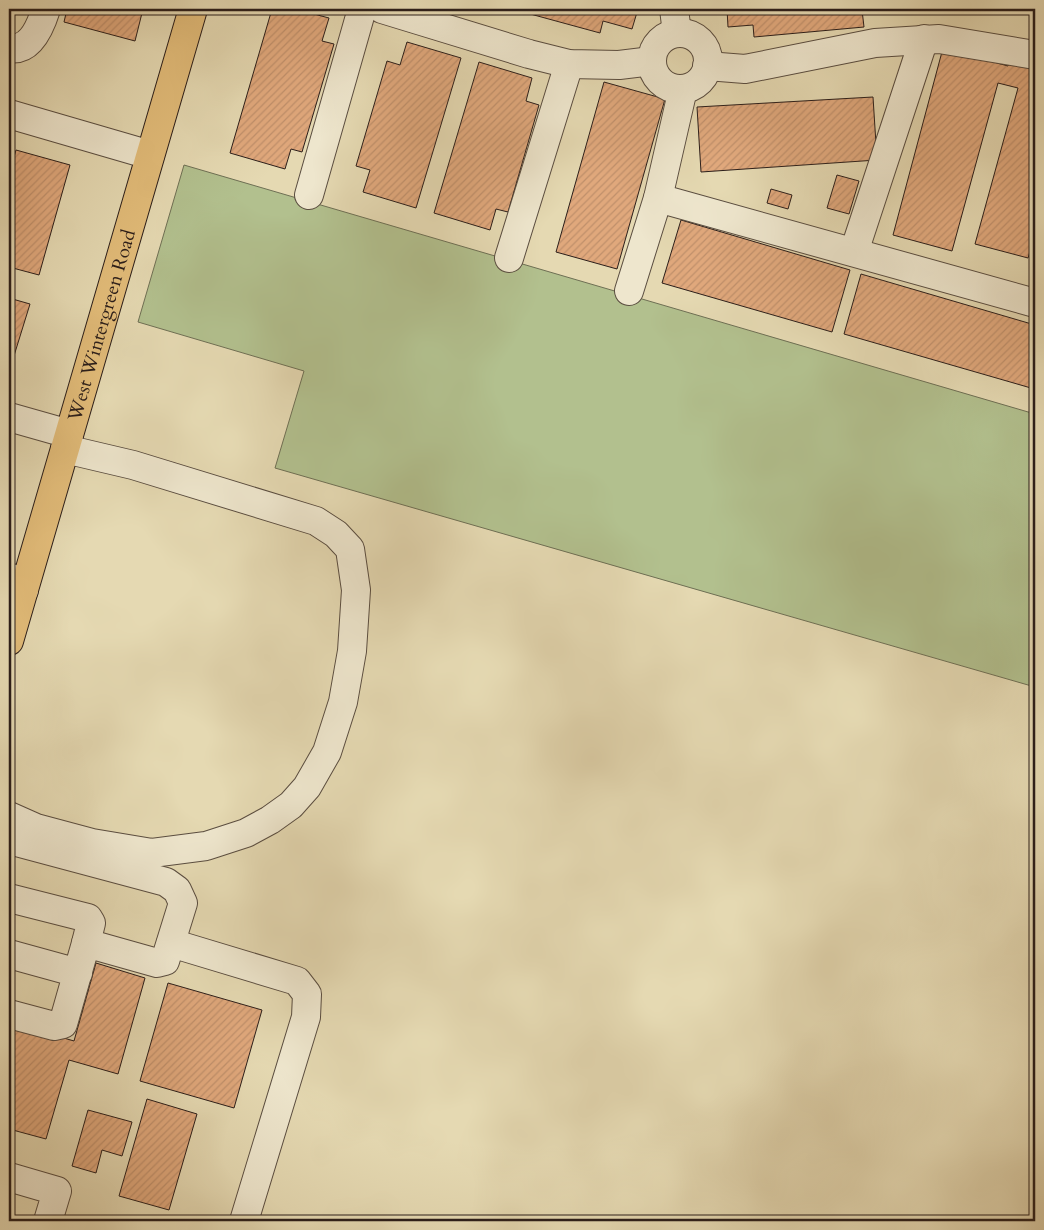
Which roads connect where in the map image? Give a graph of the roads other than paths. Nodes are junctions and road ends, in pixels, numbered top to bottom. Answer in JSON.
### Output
{"nodes":[{"id":1,"x":46,"y":9,"type":"edge"},
{"id":2,"x":193,"y":9,"type":"edge"},
{"id":3,"x":362,"y":9,"type":"edge"},
{"id":4,"x":382,"y":9,"type":"edge"},
{"id":5,"x":676,"y":21,"type":"edge"},
{"id":6,"x":924,"y":40,"type":"junction"},
{"id":7,"x":9,"y":48,"type":"edge"},
{"id":8,"x":1035,"y":54,"type":"edge"},
{"id":9,"x":652,"y":61,"type":"junction"},
{"id":10,"x":569,"y":64,"type":"junction"},
{"id":11,"x":707,"y":66,"type":"junction"},
{"id":12,"x":683,"y":89,"type":"junction"},
{"id":13,"x":9,"y":114,"type":"edge"},
{"id":14,"x":150,"y":155,"type":"junction"},
{"id":15,"x":309,"y":195,"type":"dead end"},
{"id":16,"x":658,"y":198,"type":"junction"},
{"id":17,"x":854,"y":252,"type":"junction"},
{"id":18,"x":509,"y":258,"type":"dead end"},
{"id":19,"x":630,"y":291,"type":"dead end"},
{"id":20,"x":1035,"y":303,"type":"edge"},
{"id":21,"x":9,"y":417,"type":"edge"},
{"id":22,"x":67,"y":441,"type":"junction"},
{"id":23,"x":14,"y":586,"type":"edge"},
{"id":24,"x":9,"y":641,"type":"edge"},
{"id":25,"x":9,"y":816,"type":"edge"},
{"id":26,"x":9,"y":840,"type":"edge"},
{"id":27,"x":9,"y":898,"type":"edge"},
{"id":28,"x":171,"y":943,"type":"junction"},
{"id":29,"x":94,"y":945,"type":"junction"},
{"id":30,"x":9,"y":954,"type":"edge"},
{"id":31,"x":78,"y":973,"type":"junction"},
{"id":32,"x":9,"y":1014,"type":"edge"},
{"id":33,"x":9,"y":1177,"type":"edge"},
{"id":34,"x":48,"y":1221,"type":"edge"},
{"id":35,"x":244,"y":1221,"type":"edge"}],
"edges":[{"from":1,"to":7,"type":"lane"},
{"from":2,"to":14,"type":"main road","name":"West Wintergreen Road"},
{"from":3,"to":15,"type":"lane"},
{"from":4,"to":10,"type":"lane"},
{"from":5,"to":9,"type":"lane"},
{"from":5,"to":11,"type":"lane"},
{"from":6,"to":8,"type":"lane"},
{"from":6,"to":11,"type":"lane"},
{"from":6,"to":17,"type":"lane"},
{"from":9,"to":10,"type":"lane"},
{"from":9,"to":12,"type":"lane"},
{"from":10,"to":18,"type":"lane"},
{"from":11,"to":12,"type":"lane"},
{"from":12,"to":16,"type":"lane"},
{"from":13,"to":14,"type":"lane"},
{"from":14,"to":22,"type":"main road","name":"West Wintergreen Road"},
{"from":16,"to":17,"type":"lane"},
{"from":16,"to":19,"type":"lane"},
{"from":17,"to":20,"type":"lane"},
{"from":21,"to":22,"type":"lane"},
{"from":22,"to":23,"type":"main road","name":"West Wintergreen Road"},
{"from":22,"to":25,"type":"lane"},
{"from":23,"to":24,"type":"main road","name":"West Wintergreen Road"},
{"from":26,"to":28,"type":"lane"},
{"from":27,"to":29,"type":"lane"},
{"from":28,"to":29,"type":"lane"},
{"from":28,"to":35,"type":"lane"},
{"from":29,"to":31,"type":"lane"},
{"from":30,"to":31,"type":"lane"},
{"from":31,"to":32,"type":"lane"},
{"from":33,"to":34,"type":"lane"}]}
